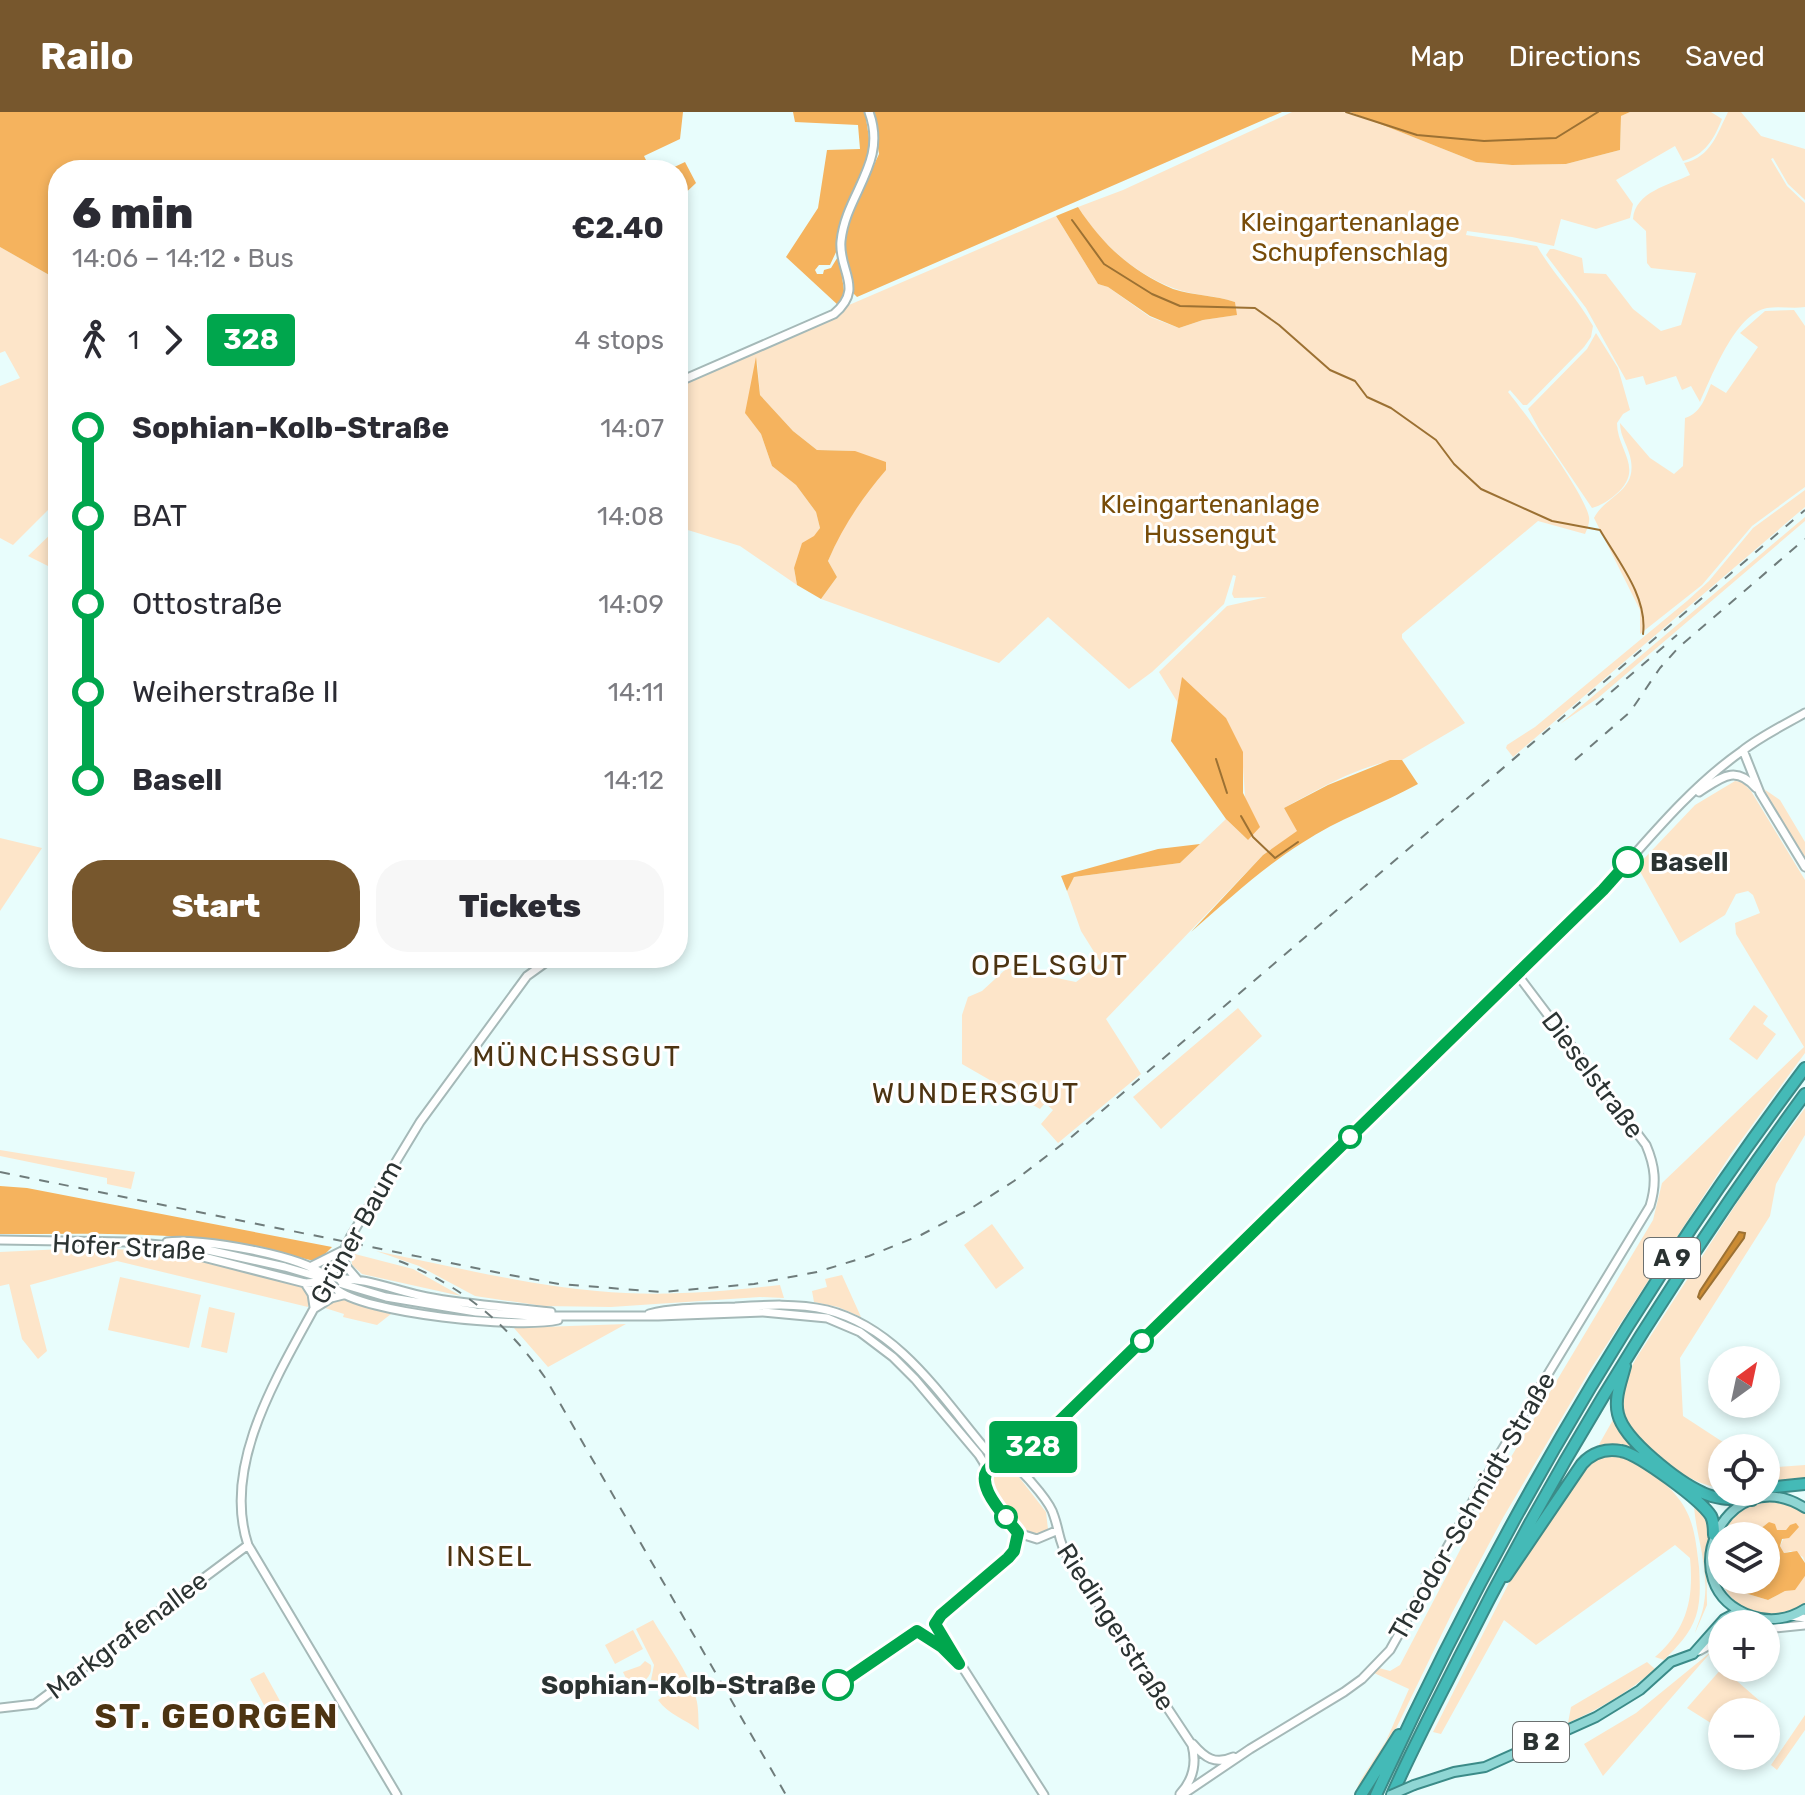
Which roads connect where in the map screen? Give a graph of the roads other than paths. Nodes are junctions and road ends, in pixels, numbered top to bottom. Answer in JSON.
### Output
{"nodes":[{"id":1,"x":869,"y":112,"type":"edge"},
{"id":2,"x":688,"y":378,"type":"edge"},
{"id":3,"x":1805,"y":713,"type":"edge"},
{"id":4,"x":1743,"y":750,"type":"junction"},
{"id":5,"x":1760,"y":793,"type":"junction"},
{"id":6,"x":1685,"y":801,"type":"junction"},
{"id":7,"x":1805,"y":867,"type":"edge"},
{"id":8,"x":538,"y":968,"type":"edge"},
{"id":9,"x":1517,"y":974,"type":"junction"},
{"id":10,"x":1805,"y":1068,"type":"edge"},
{"id":11,"x":1805,"y":1094,"type":"edge"},
{"id":12,"x":1655,"y":1183,"type":"joint"},
{"id":13,"x":0,"y":1243,"type":"edge"},
{"id":14,"x":159,"y":1244,"type":"junction"},
{"id":15,"x":344,"y":1250,"type":"junction"},
{"id":16,"x":312,"y":1266,"type":"junction"},
{"id":17,"x":357,"y":1280,"type":"junction"},
{"id":18,"x":330,"y":1282,"type":"junction"},
{"id":19,"x":305,"y":1283,"type":"junction"},
{"id":20,"x":343,"y":1295,"type":"junction"},
{"id":21,"x":314,"y":1309,"type":"junction"},
{"id":22,"x":643,"y":1315,"type":"junction"},
{"id":23,"x":572,"y":1316,"type":"junction"},
{"id":24,"x":1629,"y":1352,"type":"junction"},
{"id":25,"x":932,"y":1399,"type":"junction"},
{"id":26,"x":949,"y":1407,"type":"junction"},
{"id":27,"x":987,"y":1451,"type":"junction"},
{"id":28,"x":1029,"y":1451,"type":"junction"},
{"id":29,"x":1004,"y":1461,"type":"junction"},
{"id":30,"x":985,"y":1473,"type":"junction"},
{"id":31,"x":1027,"y":1478,"type":"junction"},
{"id":32,"x":1805,"y":1484,"type":"edge"},
{"id":33,"x":1780,"y":1487,"type":"edge"},
{"id":34,"x":1704,"y":1494,"type":"junction"},
{"id":35,"x":1708,"y":1494,"type":"edge"},
{"id":36,"x":1708,"y":1494,"type":"edge"},
{"id":37,"x":1780,"y":1498,"type":"edge"},
{"id":38,"x":1742,"y":1506,"type":"edge"},
{"id":39,"x":1805,"y":1508,"type":"edge"},
{"id":40,"x":1712,"y":1522,"type":"edge"},
{"id":41,"x":1723,"y":1522,"type":"edge"},
{"id":42,"x":1056,"y":1531,"type":"junction"},
{"id":43,"x":1018,"y":1533,"type":"junction"},
{"id":44,"x":248,"y":1545,"type":"junction"},
{"id":45,"x":1721,"y":1594,"type":"edge"},
{"id":46,"x":1490,"y":1596,"type":"junction"},
{"id":47,"x":1805,"y":1609,"type":"edge"},
{"id":48,"x":1738,"y":1610,"type":"edge"},
{"id":49,"x":1791,"y":1616,"type":"junction"},
{"id":50,"x":1780,"y":1617,"type":"edge"},
{"id":51,"x":1805,"y":1618,"type":"edge"},
{"id":52,"x":1805,"y":1625,"type":"edge"},
{"id":53,"x":1780,"y":1628,"type":"edge"},
{"id":54,"x":1708,"y":1638,"type":"edge"},
{"id":55,"x":1708,"y":1646,"type":"edge"},
{"id":56,"x":1693,"y":1654,"type":"junction"},
{"id":57,"x":0,"y":1708,"type":"edge"},
{"id":58,"x":1408,"y":1725,"type":"junction"},
{"id":59,"x":1189,"y":1739,"type":"junction"},
{"id":60,"x":1250,"y":1749,"type":"junction"},
{"id":61,"x":397,"y":1795,"type":"edge"},
{"id":62,"x":1044,"y":1795,"type":"edge"},
{"id":63,"x":1180,"y":1795,"type":"edge"},
{"id":64,"x":1361,"y":1795,"type":"edge"},
{"id":65,"x":1376,"y":1795,"type":"edge"},
{"id":66,"x":1392,"y":1795,"type":"edge"}],
"edges":[{"from":1,"to":2,"type":"street"},
{"from":3,"to":4,"type":"street"},
{"from":4,"to":5,"type":"street"},
{"from":4,"to":6,"type":"street"},
{"from":5,"to":6,"type":"street"},
{"from":5,"to":7,"type":"street"},
{"from":6,"to":9,"type":"street"},
{"from":8,"to":15,"type":"street","name":"Grüner Baum","bridge":true},
{"from":9,"to":12,"type":"street","name":"Dieselstraße"},
{"from":9,"to":28,"type":"street"},
{"from":10,"to":58,"type":"highway","number":"A 9"},
{"from":11,"to":24,"type":"highway","number":"A 9"},
{"from":12,"to":60,"type":"street","name":"Theodor-Schmidt-Straße"},
{"from":13,"to":14,"type":"street","name":"Hofer Straße"},
{"from":14,"to":16,"type":"street"},
{"from":14,"to":18,"type":"street","name":"Hofer Straße"},
{"from":14,"to":19,"type":"street"},
{"from":15,"to":16,"type":"street"},
{"from":15,"to":17,"type":"street"},
{"from":15,"to":18,"type":"street","name":"Grüner Baum"},
{"from":16,"to":18,"type":"street","bridge":true},
{"from":17,"to":18,"type":"street"},
{"from":17,"to":23,"type":"street"},
{"from":18,"to":19,"type":"street"},
{"from":18,"to":20,"type":"street"},
{"from":18,"to":21,"type":"street","name":"Grüner Baum"},
{"from":18,"to":23,"type":"street","name":"Riedingerstraße"},
{"from":19,"to":21,"type":"street"},
{"from":20,"to":21,"type":"street"},
{"from":20,"to":23,"type":"street"},
{"from":21,"to":44,"type":"street","name":"Grüner Baum"},
{"from":22,"to":23,"type":"street","name":"Riedingerstraße"},
{"from":22,"to":25,"type":"street","name":"Riedingerstraße"},
{"from":22,"to":26,"type":"street","name":"Riedingerstraße"},
{"from":24,"to":34,"type":"highway"},
{"from":24,"to":46,"type":"highway","number":"A 9"},
{"from":25,"to":26,"type":"street"},
{"from":25,"to":30,"type":"street","name":"Riedingerstraße"},
{"from":26,"to":27,"type":"street","name":"Riedingerstraße"},
{"from":27,"to":28,"type":"street"},
{"from":27,"to":29,"type":"street","name":"Riedingerstraße"},
{"from":28,"to":29,"type":"street"},
{"from":28,"to":31,"type":"street"},
{"from":29,"to":30,"type":"street"},
{"from":29,"to":31,"type":"street","name":"Riedingerstraße"},
{"from":30,"to":43,"type":"street","name":"Riedingerstraße"},
{"from":31,"to":42,"type":"street","name":"Riedingerstraße"},
{"from":32,"to":33,"type":"highway"},
{"from":34,"to":35,"type":"highway"},
{"from":34,"to":36,"type":"highway"},
{"from":37,"to":39,"type":"main road"},
{"from":38,"to":41,"type":"main road"},
{"from":40,"to":46,"type":"highway"},
{"from":42,"to":43,"type":"street"},
{"from":42,"to":59,"type":"street","name":"Riedingerstraße"},
{"from":43,"to":62,"type":"street"},
{"from":44,"to":57,"type":"street","name":"Markgrafenallee"},
{"from":44,"to":61,"type":"street"},
{"from":45,"to":48,"type":"main road"},
{"from":46,"to":66,"type":"highway","number":"A 9"},
{"from":47,"to":49,"type":"main road"},
{"from":49,"to":50,"type":"main road"},
{"from":49,"to":51,"type":"street"},
{"from":52,"to":53,"type":"street"},
{"from":54,"to":56,"type":"main road"},
{"from":55,"to":56,"type":"street"},
{"from":56,"to":66,"type":"main road","number":"B 2","bridge":true},
{"from":58,"to":64,"type":"highway"},
{"from":58,"to":65,"type":"highway","number":"A 9"},
{"from":59,"to":60,"type":"street"},
{"from":59,"to":63,"type":"street","name":"Riedingerstraße"},
{"from":60,"to":63,"type":"street","name":"Theodor-Schmidt-Straße"}]}
